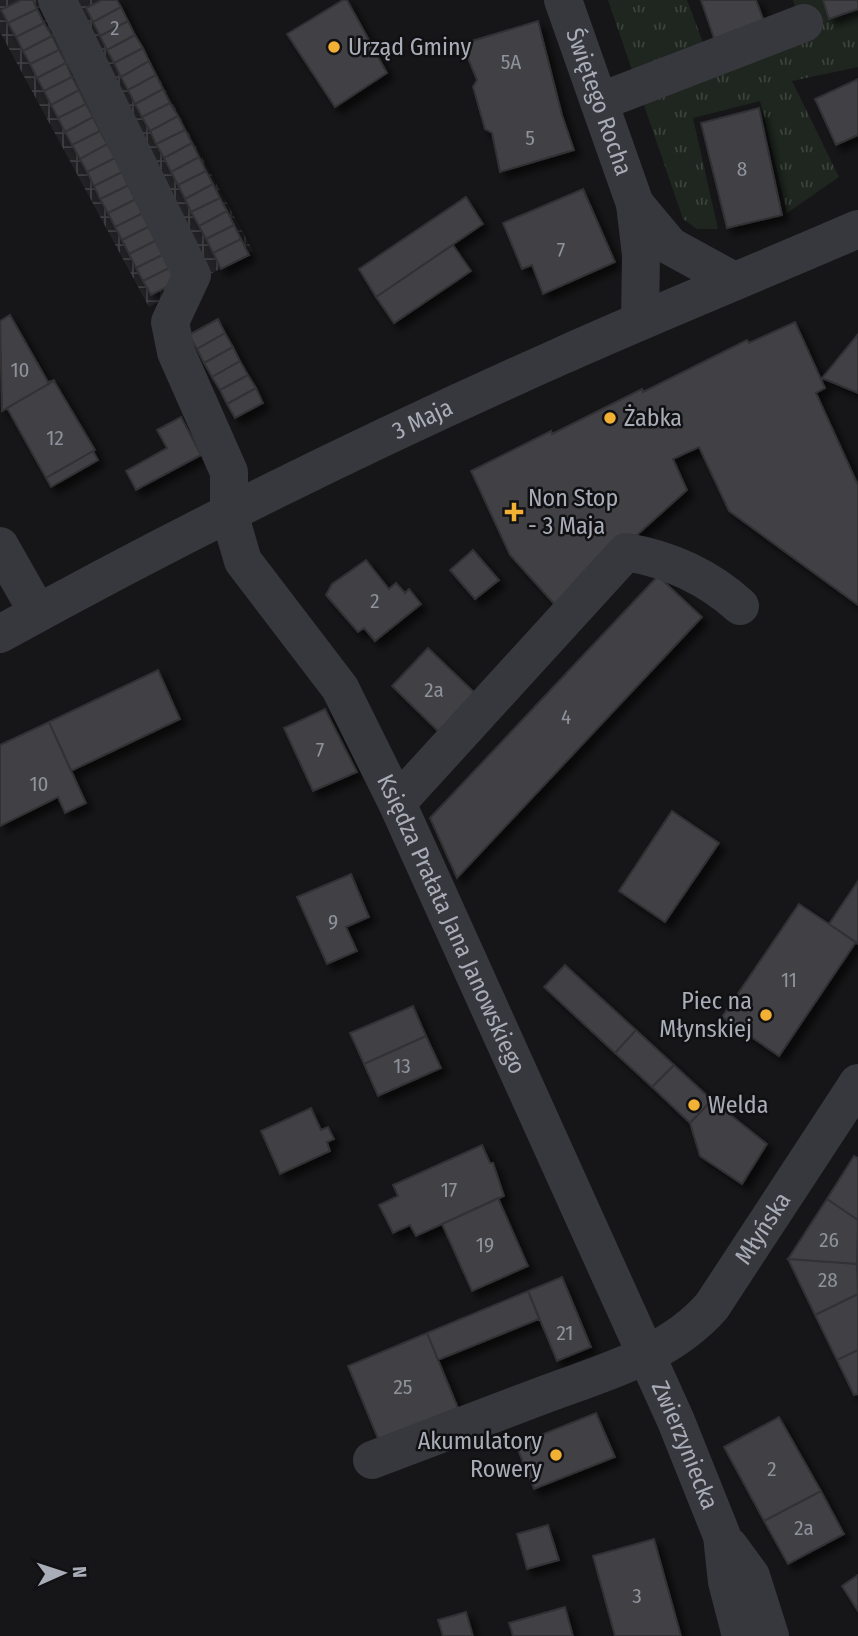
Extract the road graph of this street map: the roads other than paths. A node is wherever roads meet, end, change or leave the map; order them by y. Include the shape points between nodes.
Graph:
1 (57, 0) edge
2 (563, 0) edge
3 (804, 23) dead end
4 (599, 102) junction
5 (635, 204) junction
6 (858, 229) edge
7 (858, 260) edge
8 (749, 276) junction
9 (640, 321) junction
10 (229, 513) junction
11 (0, 546) edge
12 (740, 606) dead end
13 (37, 613) junction
14 (0, 634) edge
15 (397, 803) junction
16 (858, 1083) edge
17 (647, 1354) junction
18 (372, 1460) dead end
19 (722, 1536) junction
20 (741, 1636) edge
21 (770, 1636) edge

1 - 10 street, Księdza Prałata Jana Janowskiego via 192,275 170,322 176,352 229,472
2 - 4 street, Świętego Rocha
3 - 4 street
4 - 5 street, Świętego Rocha
5 - 8 street, Świętego Rocha via 670,246
5 - 9 street, Świętego Rocha via 641,255
6 - 8 street, 3 Maja
7 - 8 street
8 - 9 street, 3 Maja
9 - 10 street, 3 Maja
10 - 13 street, 3 Maja
10 - 15 street, Księdza Prałata Jana Janowskiego via 243,561 340,688
11 - 13 street
12 - 15 street via 724,591 661,558 626,552
13 - 14 street, 3 Maja
15 - 17 street, Księdza Prałata Jana Janowskiego
16 - 17 street, Młyńska via 712,1306 696,1324
17 - 18 street, Młyńska
17 - 19 street, Zwierzyniecka
19 - 20 street, Zwierzyniecka via 727,1582
19 - 21 street, Zwierzyniecka via 751,1576

